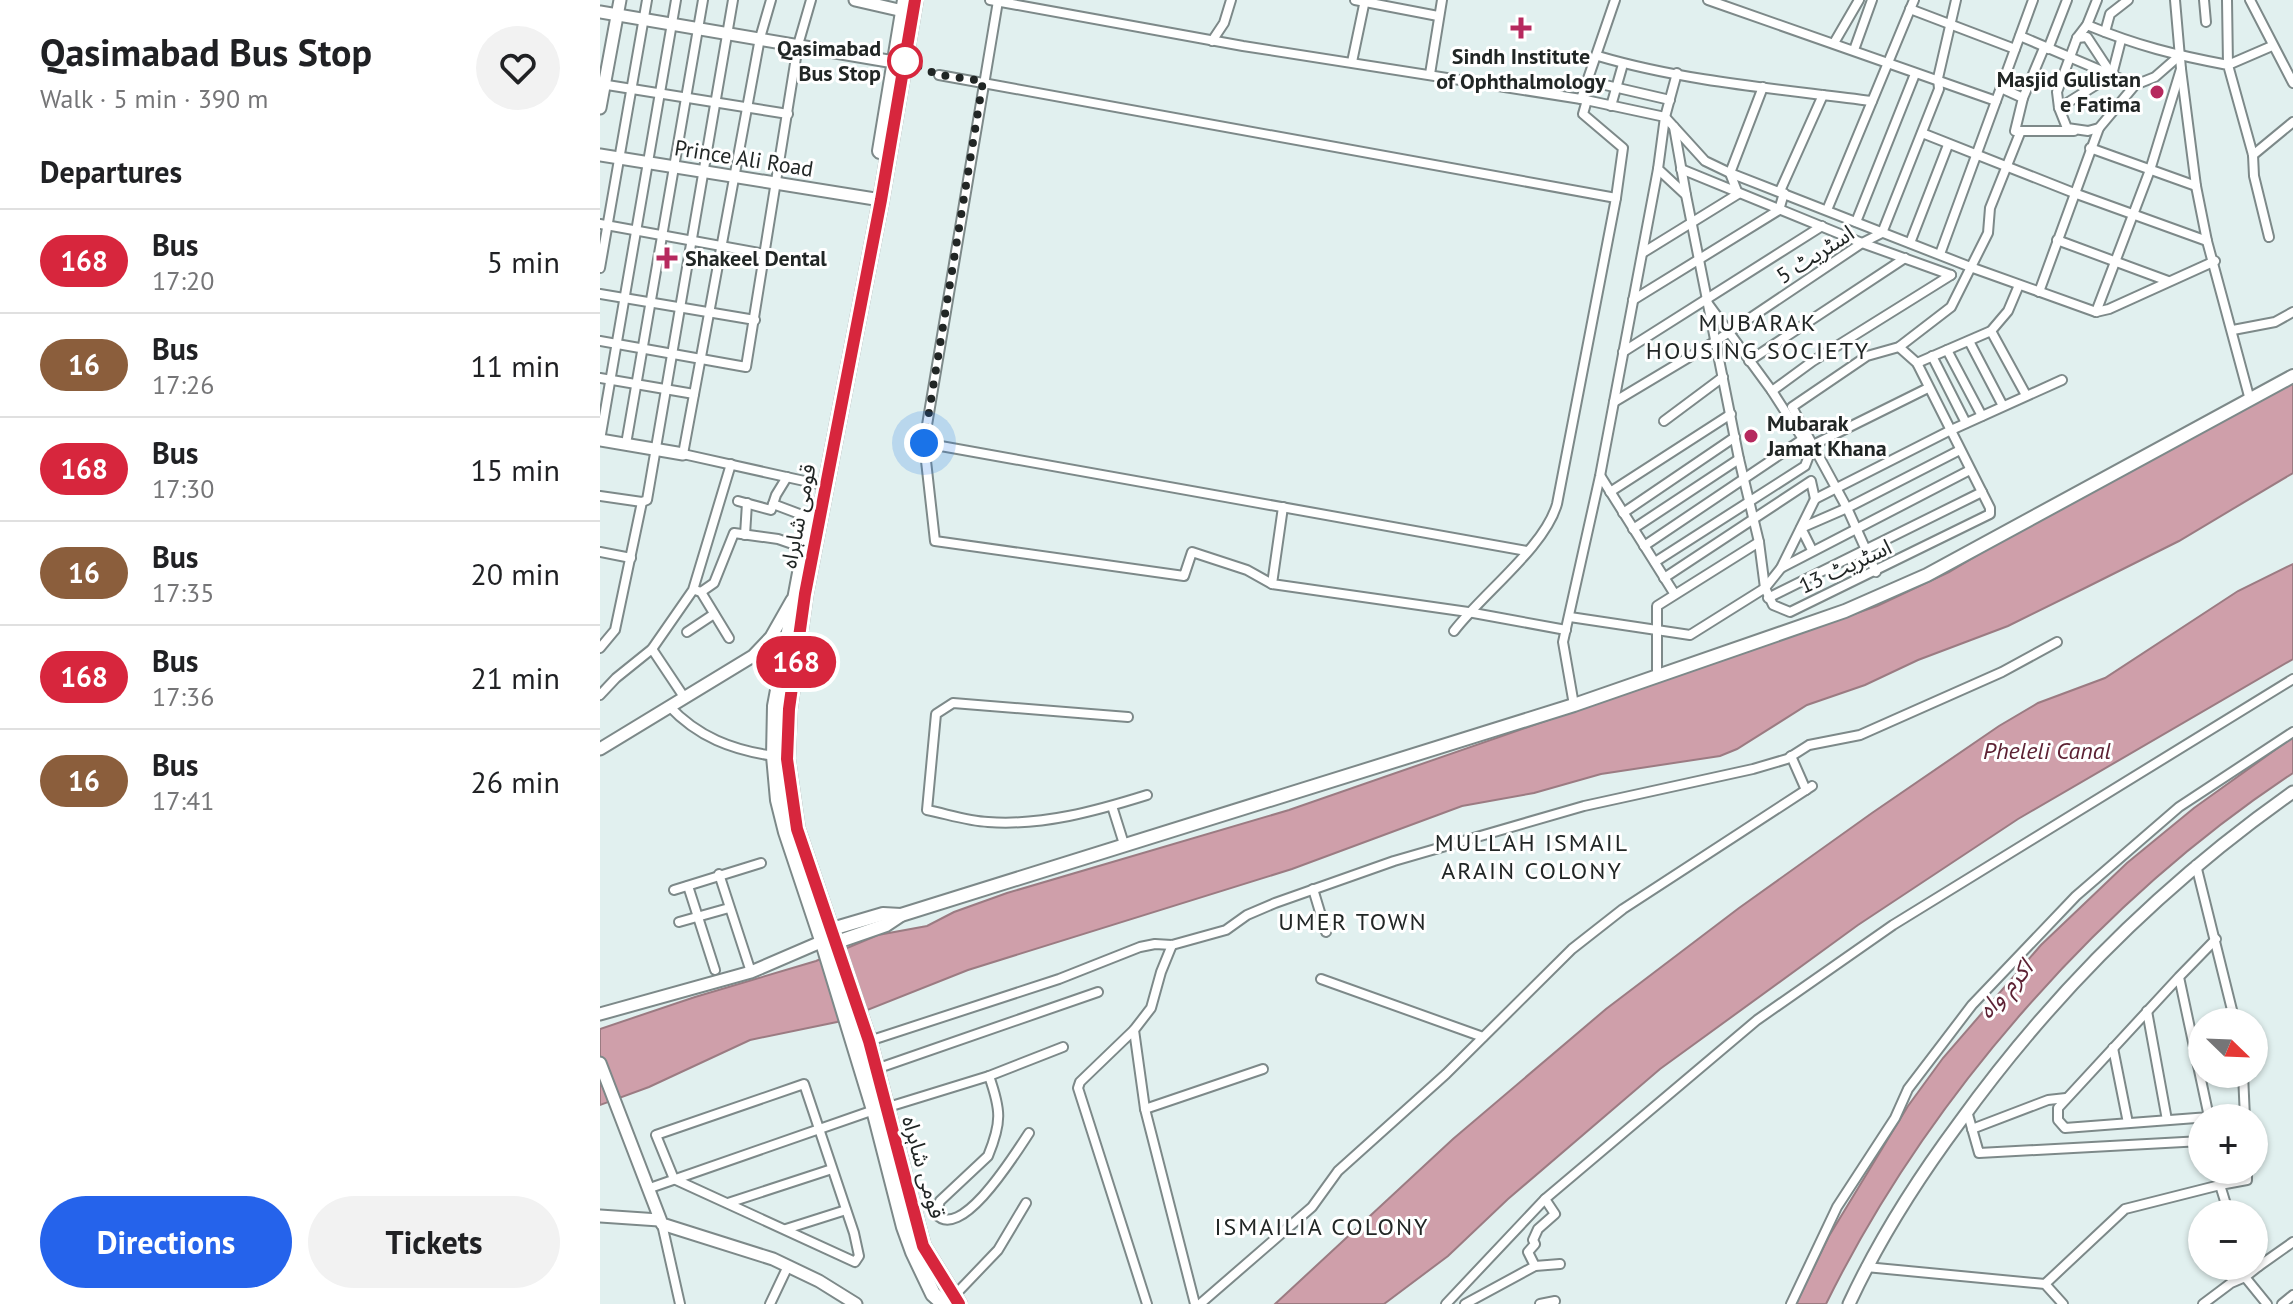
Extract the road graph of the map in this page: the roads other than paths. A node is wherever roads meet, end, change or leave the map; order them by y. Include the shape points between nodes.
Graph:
1 (620, 0) edge
2 (647, 0) edge
3 (676, 0) edge
4 (703, 0) edge
5 (733, 0) edge
6 (771, 0) edge
7 (811, 0) edge
8 (855, 0) edge
9 (915, 0) edge
10 (1231, 0) edge
11 (1442, 0) edge
12 (1615, 0) edge
13 (1708, 0) edge
14 (1746, 0) edge
15 (1859, 0) edge
16 (1872, 0) edge
17 (1956, 0) edge
18 (2067, 0) edge
19 (2097, 0) edge
20 (2128, 0) edge
21 (2175, 0) edge
22 (2204, 0) edge
23 (2227, 0) edge
24 (2250, 0) edge
25 (994, 1) edge
26 (1362, 1) edge
27 (2030, 1) edge
28 (904, 5) edge
29 (1912, 5) edge
30 (600, 12) edge
31 (1742, 12) junction
32 (618, 14) junction
33 (1438, 16) junction
34 (644, 19) junction
35 (2206, 22) dead end
36 (672, 23) junction
37 (1951, 24) junction
38 (2087, 25) junction
39 (698, 28) junction
40 (2105, 32) junction
41 (727, 33) junction
42 (2020, 36) junction
43 (760, 38) junction
44 (2077, 38) junction
45 (2121, 40) junction
46 (1212, 41) junction
47 (1834, 43) junction
48 (798, 45) junction
49 (2272, 46) junction
50 (2046, 48) junction
51 (2015, 49) junction
52 (1854, 50) junction
53 (1598, 56) junction
54 (2179, 56) junction
55 (2071, 57) junction
56 (894, 62) junction
57 (1352, 62) junction
58 (1888, 62) junction
59 (1623, 64) junction
60 (2228, 65) junction
61 (2181, 69) junction
62 (1677, 73) junction
63 (1430, 74) junction
64 (1915, 74) junction
65 (939, 75) dead end
66 (2112, 75) junction
67 (983, 81) junction
68 (1588, 81) junction
69 (1939, 83) junction
70 (2293, 83) edge
71 (602, 84) edge
72 (2135, 85) junction
73 (1763, 87) junction
74 (1617, 88) junction
75 (2001, 88) junction
76 (632, 89) junction
77 (660, 93) junction
78 (1823, 95) junction
79 (686, 98) junction
80 (2023, 98) junction
81 (1584, 99) junction
82 (1670, 100) junction
83 (1872, 101) junction
84 (1996, 101) junction
85 (715, 102) junction
86 (893, 103) junction
87 (1611, 106) junction
88 (748, 107) junction
89 (600, 108) edge
90 (2059, 108) junction
91 (788, 114) junction
92 (1665, 117) junction
93 (2293, 122) edge
94 (1673, 126) junction
95 (2099, 128) junction
96 (2088, 131) junction
97 (1922, 133) junction
98 (2020, 133) junction
99 (1948, 145) junction
100 (2090, 148) junction
101 (600, 155) edge
102 (1978, 155) junction
103 (2253, 155) junction
104 (619, 158) junction
105 (648, 163) junction
106 (2007, 166) junction
107 (674, 167) junction
108 (1658, 169) junction
109 (1681, 169) junction
110 (2150, 170) junction
111 (703, 172) junction
112 (1730, 173) junction
113 (735, 178) junction
114 (775, 185) junction
115 (2196, 186) junction
116 (1782, 192) junction
117 (2074, 193) junction
118 (1738, 194) junction
119 (1686, 195) junction
120 (1616, 198) junction
121 (877, 200) junction
122 (1779, 210) junction
123 (1827, 210) junction
124 (2133, 215) junction
125 (1856, 222) junction
126 (1691, 224) junction
127 (604, 225) edge
128 (1822, 226) junction
129 (636, 231) junction
130 (1882, 233) junction
131 (662, 235) junction
132 (2269, 237) dead end
133 (2057, 240) junction
134 (691, 241) junction
135 (2207, 241) junction
136 (1862, 243) junction
137 (1910, 243) junction
138 (722, 246) junction
139 (1644, 252) junction
140 (765, 254) junction
141 (1940, 254) junction
142 (1905, 258) junction
143 (2116, 261) junction
144 (2215, 261) junction
145 (1699, 262) junction
146 (600, 268) edge
147 (1973, 268) junction
148 (2168, 281) junction
149 (2019, 285) junction
150 (2039, 292) junction
151 (600, 294) edge
152 (625, 298) junction
153 (1633, 300) junction
154 (1707, 301) junction
155 (651, 302) junction
156 (680, 308) junction
157 (2096, 312) junction
158 (2293, 312) edge
159 (710, 313) junction
160 (755, 320) junction
161 (2233, 330) junction
162 (1991, 331) junction
163 (1728, 332) junction
164 (600, 341) edge
165 (1716, 341) junction
166 (1969, 341) junction
167 (617, 344) junction
168 (1899, 347) junction
169 (643, 349) junction
170 (1947, 350) junction
171 (1623, 352) junction
172 (672, 354) junction
173 (1932, 356) junction
174 (701, 359) junction
175 (1749, 361) junction
176 (1917, 363) junction
177 (2293, 376) edge
178 (1723, 377) junction
179 (600, 378) edge
180 (611, 379) junction
181 (2062, 380) dead end
182 (636, 384) junction
183 (1928, 388) junction
184 (666, 389) junction
185 (1772, 391) junction
186 (694, 394) junction
187 (2026, 395) junction
188 (2250, 400) junction
189 (1614, 402) junction
190 (2003, 406) junction
191 (1731, 414) junction
192 (1982, 416) junction
193 (1664, 421) dead end
194 (1966, 423) junction
195 (1949, 431) junction
196 (1735, 437) junction
197 (1803, 439) junction
198 (600, 440) edge
199 (924, 443) junction
200 (626, 444) junction
201 (1813, 445) junction
202 (656, 449) junction
203 (1960, 450) junction
204 (683, 454) junction
205 (1739, 459) junction
206 (731, 464) junction
207 (1805, 466) junction
208 (1970, 470) junction
209 (1600, 476) junction
210 (787, 477) junction
211 (1743, 479) junction
212 (1811, 481) junction
213 (818, 484) junction
214 (1837, 489) junction
215 (1610, 492) junction
216 (1982, 492) junction
217 (600, 496) edge
218 (1815, 499) junction
219 (1748, 500) junction
220 (642, 502) junction
221 (773, 504) junction
222 (1283, 507) junction
223 (1847, 508) junction
224 (1623, 513) junction
225 (810, 518) junction
226 (1754, 521) junction
227 (1801, 528) junction
228 (1857, 528) junction
229 (1633, 529) junction
230 (745, 535) junction
231 (1759, 542) junction
232 (1644, 546) junction
233 (804, 548) junction
234 (1867, 549) junction
235 (1812, 550) junction
236 (1527, 551) junction
237 (600, 552) edge
238 (631, 558) junction
239 (1655, 562) junction
240 (1781, 568) junction
241 (1876, 572) junction
242 (1664, 578) junction
243 (1272, 584) junction
244 (1765, 588) junction
245 (697, 591) junction
246 (1674, 593) junction
247 (794, 597) junction
248 (1768, 598) junction
249 (1468, 612) junction
250 (714, 614) junction
251 (1570, 617) junction
252 (1566, 630) junction
253 (1656, 630) junction
254 (1454, 631) dead end
255 (687, 632) dead end
256 (729, 638) dead end
257 (2057, 642) dead end
258 (600, 648) edge
259 (652, 649) junction
260 (1657, 675) junction
261 (2293, 679) edge
262 (600, 695) edge
263 (684, 697) junction
264 (1574, 705) junction
265 (669, 706) junction
266 (1128, 717) dead end
267 (2293, 732) edge
268 (600, 749) edge
269 (774, 756) junction
270 (1791, 756) junction
271 (2293, 792) edge
272 (1147, 795) dead end
273 (1112, 806) junction
274 (791, 831) junction
275 (1124, 844) junction
276 (761, 863) dead end
277 (2196, 865) junction
278 (719, 874) junction
279 (688, 886) junction
280 (1313, 889) junction
281 (674, 890) dead end
282 (729, 908) junction
283 (698, 917) junction
284 (679, 922) dead end
285 (1326, 932) dead end
286 (2216, 939) junction
287 (831, 941) junction
288 (1172, 945) junction
289 (715, 970) dead end
290 (751, 972) junction
291 (2179, 977) junction
292 (1321, 979) dead end
293 (1098, 992) dead end
294 (2232, 1008) edge
295 (2147, 1011) junction
296 (600, 1014) edge
297 (1134, 1030) junction
298 (1483, 1037) junction
299 (869, 1041) junction
300 (1063, 1047) dead end
301 (2113, 1048) junction
302 (600, 1063) edge
303 (875, 1069) junction
304 (1263, 1069) dead end
305 (989, 1076) junction
306 (2066, 1098) junction
307 (2206, 1104) edge
308 (879, 1109) junction
309 (1145, 1109) junction
310 (1967, 1111) junction
311 (2188, 1118) edge
312 (2167, 1120) junction
313 (2128, 1123) junction
314 (819, 1129) junction
315 (1972, 1129) junction
316 (1029, 1133) dead end
317 (2188, 1142) edge
318 (832, 1169) junction
319 (674, 1179) junction
320 (2225, 1184) edge
321 (2220, 1185) junction
322 (650, 1188) junction
323 (1545, 1199) junction
324 (2225, 1200) edge
325 (728, 1203) junction
326 (1026, 1203) dead end
327 (846, 1210) junction
328 (600, 1216) edge
329 (660, 1222) junction
330 (785, 1230) junction
331 (2293, 1242) edge
332 (2268, 1256) edge
333 (1560, 1264) dead end
334 (788, 1266) junction
335 (1535, 1266) junction
336 (1866, 1267) junction
337 (2238, 1280) edge
338 (2247, 1280) edge
339 (2045, 1284) junction
340 (2293, 1295) edge
341 (1555, 1301) dead end
342 (952, 1302) edge
343 (680, 1304) edge
344 (770, 1304) edge
345 (856, 1304) edge
346 (1147, 1304) edge
347 (1198, 1304) edge
348 (1446, 1304) edge
349 (1465, 1304) edge
350 (1540, 1304) edge
351 (1791, 1304) edge
352 (1849, 1304) edge
353 (2063, 1304) edge
354 (2203, 1304) edge
355 (2267, 1304) edge
356 (2282, 1304) edge

1 - 32 street
2 - 34 street
3 - 36 street
4 - 39 street
5 - 41 street
6 - 43 street
7 - 48 street
8 - 28 street
9 - 86 highway, قومی شاہراہ
10 - 46 street
11 - 33 street
12 - 53 street
13 - 31 street
14 - 31 street
15 - 47 street
16 - 52 street
17 - 37 street
18 - 50 street
19 - 38 street
20 - 40 street via 2110,14
21 - 54 street
22 - 35 street
23 - 60 street
24 - 49 street
25 - 46 street
25 - 67 street
26 - 33 street
26 - 57 street
27 - 42 street
28 - 56 highway, قومی شاہراہ
29 - 37 street
29 - 58 street
30 - 32 street
31 - 47 street
32 - 34 street
32 - 71 street
33 - 63 street
34 - 36 street
34 - 76 street
36 - 39 street
36 - 77 street
37 - 51 street
37 - 69 street
38 - 40 street
38 - 44 street
39 - 41 street
39 - 79 street
40 - 45 street
41 - 43 street
41 - 85 street
42 - 50 street
42 - 51 street
43 - 48 street
43 - 88 street
44 - 55 street
44 - 66 street via 2087,37
45 - 54 street
45 - 66 street
46 - 57 street
47 - 52 street
48 - 56 street
48 - 91 street
49 - 60 street
49 - 70 street
50 - 55 street
50 - 80 street
51 - 75 street
52 - 58 street
53 - 59 street
53 - 68 street
54 - 60 street
54 - 61 street
54 - 72 street via 2155,77
55 - 66 street
55 - 90 street via 2057,92
56 - 86 highway, قومی شاہراہ
57 - 63 street
58 - 64 street
58 - 83 street
59 - 62 street
59 - 74 street
60 - 103 street
61 - 110 street
61 - 115 street
62 - 73 street
62 - 82 street
63 - 81 street
64 - 69 street
64 - 125 street
65 - 67 street
66 - 72 street
66 - 90 street
67 - 120 street
67 - 199 street
68 - 74 street
68 - 81 street
69 - 84 street
69 - 97 street
71 - 76 street
71 - 89 street
72 - 95 street
73 - 78 street
73 - 112 street
74 - 82 street
74 - 87 street
75 - 80 street
75 - 84 street
76 - 77 street
76 - 104 street
77 - 79 street
77 - 105 street
78 - 83 street
78 - 116 street
79 - 85 street
79 - 107 street
80 - 98 street via 2015,131
81 - 87 street
81 - 120 street via 1583,114 1623,148
82 - 92 street
83 - 123 street
84 - 102 street
85 - 88 street
85 - 111 street
86 - 121 highway, قومی شاہراہ
87 - 92 street
88 - 91 street
88 - 113 street
90 - 96 street via 2067,128
91 - 114 street
92 - 94 street
92 - 108 street
93 - 103 street
94 - 109 street, اسٹریٹ 13
94 - 112 street via 1705,161
95 - 96 street
95 - 100 street
96 - 98 street
97 - 99 street
97 - 130 street
98 - 106 street
99 - 102 street
99 - 137 street
100 - 110 street
100 - 117 street
101 - 104 street, Prince Ali Road
102 - 106 street
102 - 141 street
103 - 132 street
104 - 105 street, Prince Ali Road
104 - 127 street
105 - 107 street, Prince Ali Road
105 - 129 street
106 - 117 street
106 - 147 street
107 - 111 street, Prince Ali Road
107 - 131 street
108 - 119 street
108 - 139 street
109 - 118 street
109 - 119 street, اسٹریٹ 13
110 - 115 street
110 - 124 street
111 - 113 street, Prince Ali Road
111 - 134 street
112 - 116 street
112 - 118 street
113 - 114 street, Prince Ali Road
113 - 138 street
114 - 121 street, Prince Ali Road
114 - 140 street
115 - 135 street
116 - 122 street
116 - 123 street
117 - 124 street
117 - 133 street
118 - 122 street
118 - 126 street
119 - 126 street, اسٹریٹ 13
120 - 236 street via 1557,504 1552,520
121 - 213 highway, قومی شاہراہ
121 - 274 highway, قومی شاہراہ via 791,694
122 - 128 street
122 - 145 street
123 - 125 street
124 - 135 street
124 - 143 street
125 - 130 street
126 - 139 street
126 - 145 street, اسٹریٹ 13
127 - 129 street
127 - 146 street
128 - 136 street
128 - 154 street
129 - 131 street
129 - 152 street
130 - 136 street, اسٹریٹ 5
130 - 137 street
131 - 134 street
131 - 155 street
133 - 143 street
133 - 150 street
134 - 138 street
134 - 156 street
135 - 144 street
136 - 142 street
136 - 163 street, اسٹریٹ 5
137 - 141 street
138 - 140 street
138 - 159 street
139 - 153 street
140 - 160 street
141 - 147 street
142 - 175 street
142 - 185 street via 1951,275
143 - 148 street
143 - 157 street
144 - 148 street
144 - 161 street
145 - 153 street
145 - 154 street, اسٹریٹ 13
147 - 149 street
147 - 168 street via 1951,307
148 - 157 street
149 - 150 street
149 - 162 street via 2008,311
150 - 157 street
151 - 152 street
152 - 155 street
152 - 167 street
153 - 171 street
154 - 163 street
154 - 165 street, اسٹریٹ 13
154 - 171 street
155 - 156 street
155 - 169 street
156 - 159 street
156 - 172 street
158 - 161 street via 2275,322
159 - 160 street
159 - 174 street
160 - 174 street via 746,367
161 - 188 street
162 - 166 street
162 - 187 street
163 - 165 street, اسٹریٹ 5
163 - 175 street
164 - 167 street
165 - 178 street, اسٹریٹ 13
165 - 189 street, اسٹریٹ 5
166 - 170 street
166 - 190 street
167 - 169 street
167 - 180 street
168 - 176 street
168 - 201 street via 1867,356 1792,407
169 - 172 street
169 - 182 street
170 - 173 street
170 - 192 street
171 - 189 street
172 - 174 street
172 - 184 street
173 - 176 street
173 - 194 street
174 - 186 street
175 - 185 street
176 - 183 street
177 - 188 main road
178 - 191 street, اسٹریٹ 13
178 - 193 street
179 - 180 street
180 - 182 street
180 - 198 street
181 - 187 street
182 - 184 street
182 - 200 street
183 - 195 street
183 - 201 street
184 - 186 street
184 - 202 street
185 - 197 street
186 - 204 street
187 - 190 street
188 - 260 main road via 1927,575 1845,611
189 - 209 street
190 - 192 street
191 - 196 street, اسٹریٹ 13
191 - 215 street
192 - 194 street
194 - 195 street
195 - 203 street
195 - 214 street
196 - 205 street, اسٹریٹ 13
196 - 224 street
197 - 201 street
197 - 211 street
198 - 200 street
199 - 222 street
199 - 243 street via 935,541 1184,576 1192,552
200 - 202 street
201 - 207 street
201 - 214 street
202 - 204 street
202 - 220 street via 647,500
203 - 208 street
203 - 223 street
204 - 206 street
205 - 211 street, اسٹریٹ 13
205 - 229 street
206 - 210 street
206 - 245 street
207 - 212 street
207 - 219 street
208 - 216 street
208 - 228 street
209 - 215 street
209 - 251 street
210 - 213 street
210 - 221 street
211 - 219 street, اسٹریٹ 13
211 - 232 street
212 - 218 street
212 - 226 street
213 - 225 highway, قومی شاہراہ
214 - 218 street
214 - 223 street
215 - 224 street
216 - 234 street
216 - 241 street, اسٹریٹ 13 via 1990,508 1986,518
217 - 220 street
218 - 227 street
219 - 226 street, اسٹریٹ 13
219 - 239 street
220 - 238 street
221 - 225 street
221 - 230 street via 771,510 743,502
222 - 236 street
222 - 243 street
223 - 227 street
223 - 228 street
224 - 229 street
225 - 233 highway, قومی شاہراہ
226 - 231 street, اسٹریٹ 13
226 - 242 street
227 - 235 street
227 - 240 street
228 - 234 street
228 - 235 street
229 - 232 street
230 - 233 street
230 - 245 street via 734,533 714,583
231 - 244 street, اسٹریٹ 13
231 - 246 street
232 - 239 street
233 - 247 highway, قومی شاہراہ
234 - 241 street
234 - 248 street
235 - 240 street
236 - 249 street
237 - 238 street
238 - 258 street via 615,630
239 - 242 street
240 - 244 street
241 - 248 street, اسٹریٹ 13 via 1790,612
242 - 246 street
243 - 249 street
244 - 248 street, اسٹریٹ 13
244 - 253 street via 1690,635
245 - 250 street
245 - 259 street
246 - 253 street via 1657,606
247 - 263 street via 753,656
247 - 269 highway, قومی شاہراہ via 775,706
249 - 252 street
249 - 254 street
250 - 255 street
250 - 256 street
251 - 252 street
251 - 253 street
252 - 264 street via 1563,642
253 - 260 street
257 - 270 street via 1860,735 1809,745
259 - 262 street
259 - 263 street
260 - 264 main road
261 - 323 street via 1893,925 1757,1020
263 - 265 street
264 - 275 main road
265 - 268 street
265 - 269 street via 714,741
266 - 273 street via 953,703 936,714 927,810 1018,823
267 - 351 street via 2179,807 2076,896 1972,1005 1908,1089 1837,1207
269 - 274 highway, قومی شاہراہ via 778,800
270 - 280 street via 1584,806
270 - 298 street via 1809,788 1623,909 1572,949
271 - 277 street
272 - 273 street
273 - 275 street
274 - 287 highway, قومی شاہراہ
275 - 287 main road via 901,915 883,914
276 - 278 street
277 - 286 street
277 - 310 street via 2031,1028
278 - 279 street
278 - 282 street
279 - 281 street
279 - 283 street
280 - 285 street
280 - 288 street via 1247,915 1226,930
282 - 283 street
282 - 290 street
283 - 284 street
283 - 289 street
286 - 291 street
286 - 294 street
287 - 290 street
287 - 299 highway, قومی شاہراہ
287 - 308 highway, قومی شاہراہ via 854,1045
288 - 297 street via 1151,1008
288 - 299 street via 1140,947
290 - 296 street
291 - 295 street
291 - 307 street
292 - 298 street
293 - 303 street
295 - 301 street
295 - 312 street
297 - 309 street
297 - 346 street via 1078,1088
298 - 347 street via 1338,1171 1312,1207
299 - 303 highway, قومی شاہراہ
300 - 305 street
301 - 306 street
301 - 313 street
302 - 322 street
303 - 308 highway, قومی شاہراہ
304 - 309 street
305 - 308 street
305 - 316 street via 999,1106 992,1146 940,1201 939,1218 955,1219 978,1201
306 - 313 street via 2058,1108 2065,1128
306 - 315 street
308 - 314 street
308 - 342 highway, قومی شاہراہ via 911,1225
309 - 347 street
310 - 315 street
310 - 336 street via 1916,1181
311 - 312 street
312 - 313 street
314 - 318 street
314 - 319 street
314 - 319 street via 804,1084 774,1094 656,1135
315 - 317 street via 1979,1153
318 - 325 street
318 - 327 street
319 - 322 street
319 - 325 street
320 - 321 street
321 - 324 street
321 - 339 street via 2125,1209
322 - 329 street
323 - 335 street via 1555,1214 1535,1232 1528,1252
323 - 348 street
325 - 330 street
326 - 342 street via 998,1250
327 - 330 street
327 - 330 street via 859,1256 855,1262
328 - 329 street
329 - 334 street
329 - 343 street
331 - 332 street
333 - 335 street
334 - 344 street
334 - 345 street
335 - 349 street
336 - 339 street
336 - 352 street
337 - 354 street
338 - 355 street
339 - 353 street
340 - 356 street
341 - 350 street

